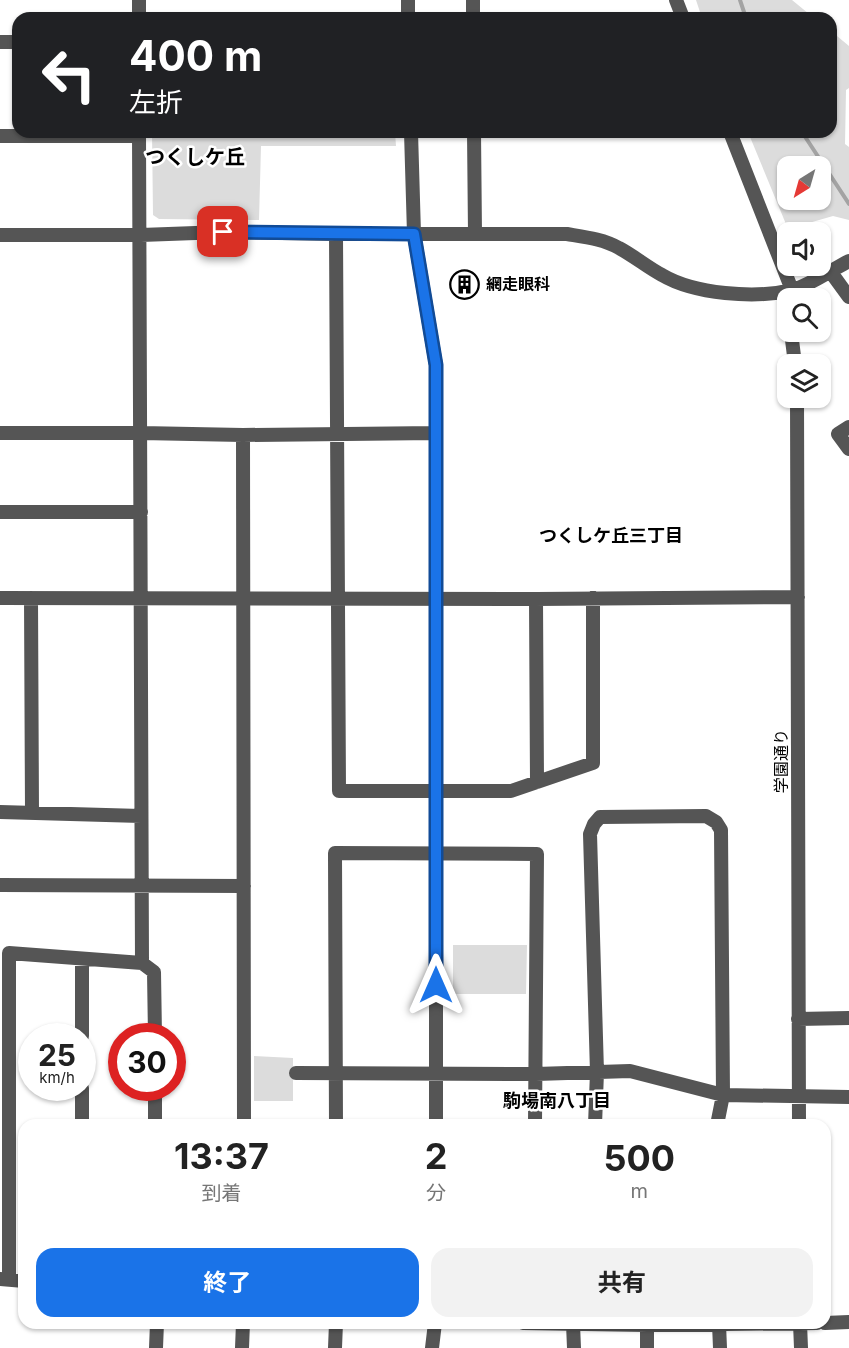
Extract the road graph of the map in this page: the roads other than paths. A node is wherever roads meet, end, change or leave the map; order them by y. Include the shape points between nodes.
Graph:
1 (139, 138) edge
2 (411, 138) edge
3 (474, 138) edge
4 (732, 138) edge
5 (336, 234) junction
6 (414, 234) junction
7 (475, 234) junction
8 (0, 235) edge
9 (141, 235) junction
10 (849, 261) edge
11 (831, 270) edge
12 (831, 272) edge
13 (822, 276) edge
14 (790, 288) edge
15 (802, 288) edge
16 (777, 294) edge
17 (849, 297) edge
18 (797, 408) edge
19 (849, 427) edge
20 (0, 433) edge
21 (141, 433) junction
22 (436, 433) junction
23 (243, 435) junction
24 (338, 435) junction
25 (849, 448) edge
26 (0, 512) edge
27 (141, 512) junction
28 (798, 597) junction
29 (0, 598) edge
30 (31, 598) junction
31 (142, 598) junction
32 (244, 598) junction
33 (593, 598) junction
34 (339, 599) junction
35 (436, 599) junction
36 (536, 599) junction
37 (537, 782) junction
38 (436, 790) junction
39 (0, 812) edge
40 (32, 812) junction
41 (141, 816) junction
42 (436, 853) junction
43 (0, 885) edge
44 (142, 885) junction
45 (244, 886) junction
46 (82, 960) junction
47 (142, 963) junction
48 (849, 1018) edge
49 (798, 1019) junction
50 (82, 1023) edge
51 (155, 1023) edge
52 (336, 1072) junction
53 (597, 1072) junction
54 (296, 1073) dead end
55 (436, 1073) junction
56 (536, 1074) junction
57 (723, 1095) junction
58 (849, 1096) edge
59 (799, 1097) junction
60 (82, 1101) edge
61 (155, 1101) edge
62 (82, 1119) edge
63 (155, 1119) edge
64 (244, 1119) edge
65 (336, 1119) edge
66 (436, 1119) edge
67 (535, 1119) edge
68 (595, 1119) edge
69 (718, 1119) edge
70 (799, 1119) edge
71 (10, 1219) junction
72 (18, 1220) edge
73 (5, 1279) edge
74 (849, 1322) edge
75 (831, 1323) edge
76 (157, 1329) edge
77 (243, 1329) edge
78 (336, 1329) edge
79 (434, 1329) edge
80 (573, 1329) edge
81 (647, 1329) edge
82 (719, 1329) edge
83 (800, 1329) edge
84 (156, 1348) edge
85 (242, 1348) edge
86 (335, 1348) edge
87 (432, 1348) edge
88 (574, 1348) edge
89 (648, 1348) edge
90 (720, 1348) edge
91 (801, 1348) edge

1 - 9 street
2 - 6 street
3 - 7 street
4 - 14 street
5 - 6 street
5 - 9 street
5 - 24 street
6 - 7 street
6 - 22 street via 436,365
7 - 16 street via 567,234 598,239 682,286 706,292
8 - 9 street
9 - 21 street
10 - 11 street
12 - 17 street
13 - 15 street
18 - 28 street, 学園通り
19 - 25 street via 838,434
20 - 21 street
21 - 23 street
21 - 27 street
22 - 24 street
22 - 35 street
23 - 24 street
23 - 32 street
24 - 34 street
26 - 27 street
27 - 31 street
28 - 33 street
28 - 49 street, 学園通り
29 - 30 street
30 - 31 street
30 - 40 street
31 - 32 street
31 - 41 street
32 - 34 street
32 - 45 street
33 - 36 street
33 - 37 street via 593,763
34 - 35 street
34 - 38 street via 339,791
35 - 36 street
35 - 38 street
36 - 37 street
37 - 38 street via 511,791
38 - 42 street
39 - 40 street
40 - 41 street
41 - 44 street
42 - 52 street via 335,853
42 - 55 street
42 - 56 street via 537,854
43 - 44 street
44 - 45 street
44 - 47 street
45 - 64 street
46 - 47 street
46 - 50 street
46 - 71 street via 9,952
47 - 51 street via 154,972
48 - 49 street
49 - 59 street, 学園通り
52 - 54 street
52 - 55 street
52 - 65 street
53 - 56 street
53 - 57 street via 630,1071
53 - 57 street via 590,834 594,824 600,817 706,816 721,830
53 - 68 street
55 - 56 street
55 - 66 street
56 - 67 street
57 - 59 street
57 - 69 street
58 - 59 street
59 - 70 street, 学園通り
60 - 62 street
61 - 63 street
71 - 72 street
71 - 73 street
74 - 75 street
76 - 84 street
77 - 85 street
78 - 86 street
79 - 87 street
80 - 88 street
81 - 89 street
82 - 90 street
83 - 91 street

